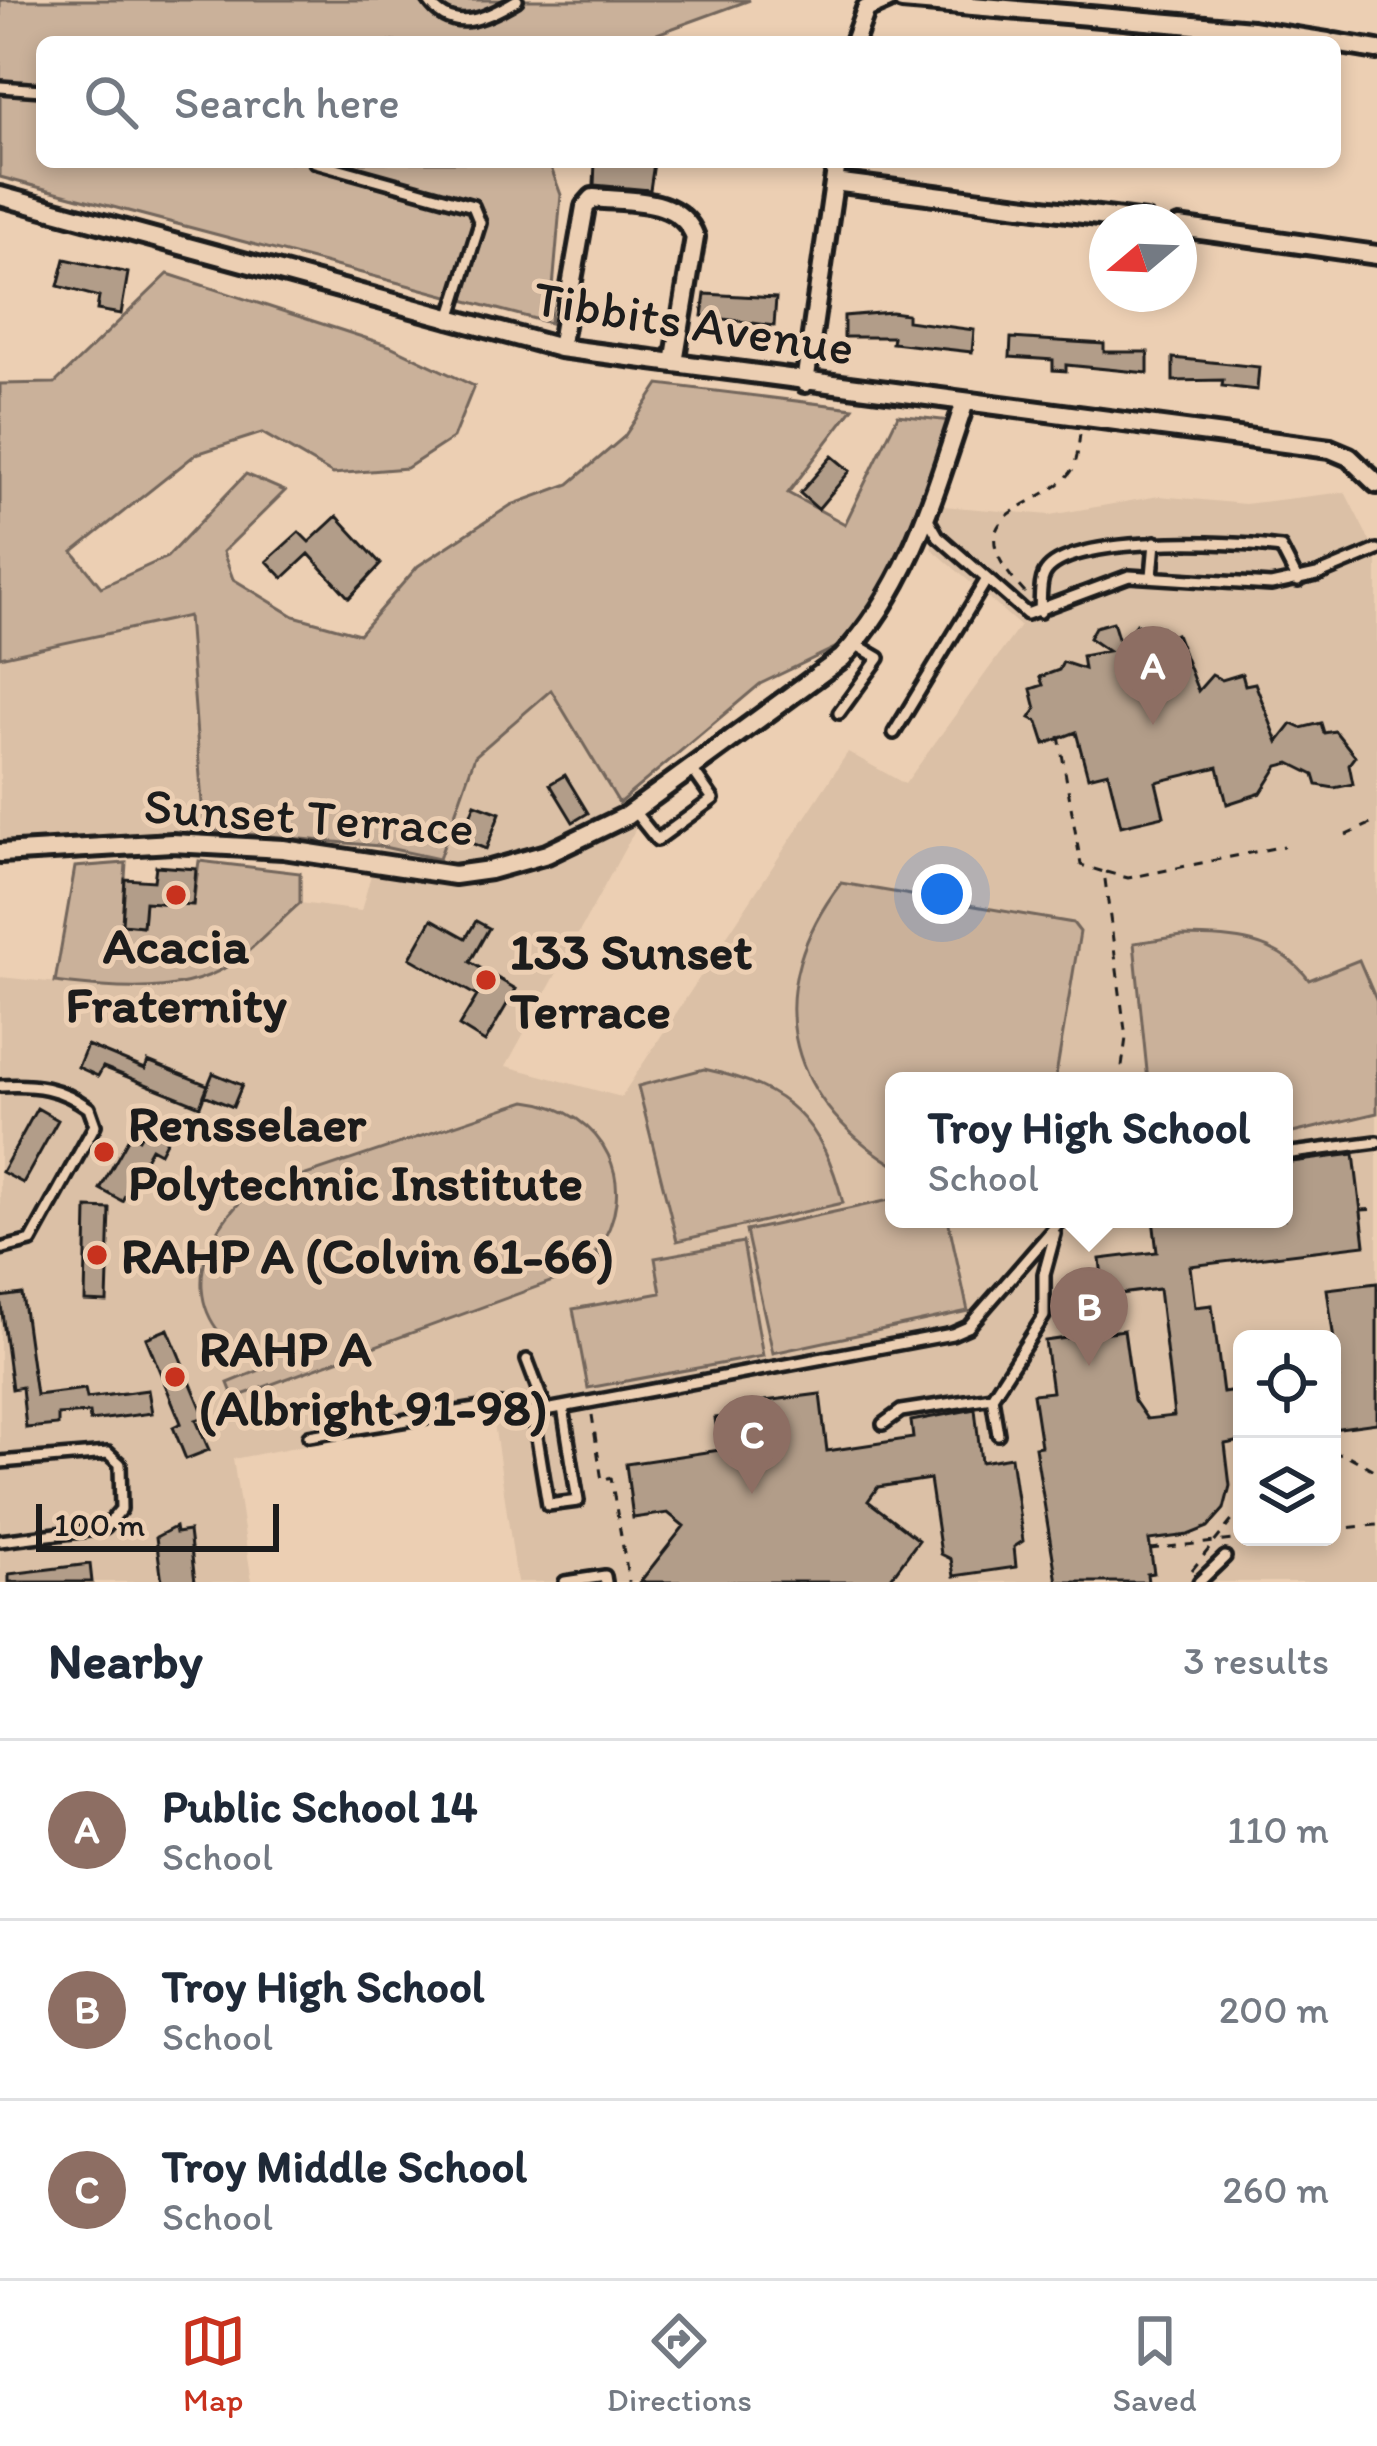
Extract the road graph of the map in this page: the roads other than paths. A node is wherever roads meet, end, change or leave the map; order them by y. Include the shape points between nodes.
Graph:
1 (428, 0) edge
2 (517, 0) edge
3 (886, 0) edge
4 (902, 0) edge
5 (856, 36) edge
6 (1288, 36) edge
7 (1341, 45) edge
8 (1377, 50) edge
9 (0, 87) edge
10 (36, 90) edge
11 (337, 168) edge
12 (836, 168) edge
13 (834, 182) junction
14 (0, 196) edge
15 (1089, 215) edge
16 (1197, 230) edge
17 (1377, 255) edge
18 (449, 322) junction
19 (560, 348) junction
20 (674, 363) junction
21 (806, 383) junction
22 (964, 405) junction
23 (1377, 484) edge
24 (927, 517) junction
25 (1155, 542) junction
26 (1377, 550) edge
27 (1152, 576) junction
28 (987, 579) junction
29 (1298, 581) junction
30 (1040, 612) junction
31 (855, 644) junction
32 (839, 713) dead end
33 (894, 733) dead end
34 (690, 766) junction
35 (633, 810) junction
36 (0, 853) edge
37 (0, 1086) edge
38 (1377, 1142) edge
39 (1293, 1153) edge
40 (1054, 1228) edge
41 (1058, 1228) edge
42 (0, 1249) edge
43 (527, 1360) dead end
44 (992, 1397) junction
45 (563, 1407) junction
46 (546, 1410) junction
47 (533, 1413) junction
48 (883, 1424) dead end
49 (998, 1433) dead end
50 (309, 1436) dead end
51 (0, 1462) edge
52 (0, 1541) edge
53 (1225, 1557) dead end
54 (565, 1582) edge
55 (606, 1582) edge
56 (1199, 1582) edge

1 - 2 lane via 451,20 474,22
3 - 5 street via 866,9
4 - 6 street
7 - 8 street
9 - 10 lane
11 - 18 lane via 473,206 480,223
12 - 13 street
13 - 15 street
13 - 21 street
14 - 18 street, Tibbits Avenue
16 - 17 street
18 - 19 street, Tibbits Avenue
19 - 20 street, Tibbits Avenue
19 - 20 street via 585,207 592,198 665,206 695,237
20 - 21 street, Tibbits Avenue
21 - 22 street, Tibbits Avenue
22 - 23 street, Tibbits Avenue via 1330,449
22 - 24 street, Sunset Terrace
24 - 28 lane
24 - 31 street, Sunset Terrace via 896,589
25 - 27 lane
25 - 29 lane via 1280,548
25 - 30 lane via 1053,565 1043,575
26 - 29 lane
27 - 29 lane via 1246,587
27 - 30 lane via 1100,583
28 - 30 lane via 1027,614
28 - 33 lane
31 - 32 lane via 879,658
31 - 34 street, Sunset Terrace
34 - 35 street, Sunset Terrace
34 - 35 lane via 713,799 657,840
35 - 36 street, Sunset Terrace via 547,854 454,875 283,849 172,844
37 - 42 lane via 59,1090 89,1108 95,1125 35,1235
38 - 39 lane
40 - 45 lane via 968,1327 952,1334
41 - 44 lane via 1044,1274 1044,1316
43 - 46 lane
44 - 48 lane via 901,1411
44 - 49 lane
45 - 46 lane
45 - 47 lane via 578,1501 548,1505
46 - 47 lane
47 - 50 lane via 500,1405
51 - 52 lane via 108,1453 120,1464 122,1501 105,1528
53 - 56 lane
54 - 55 lane

